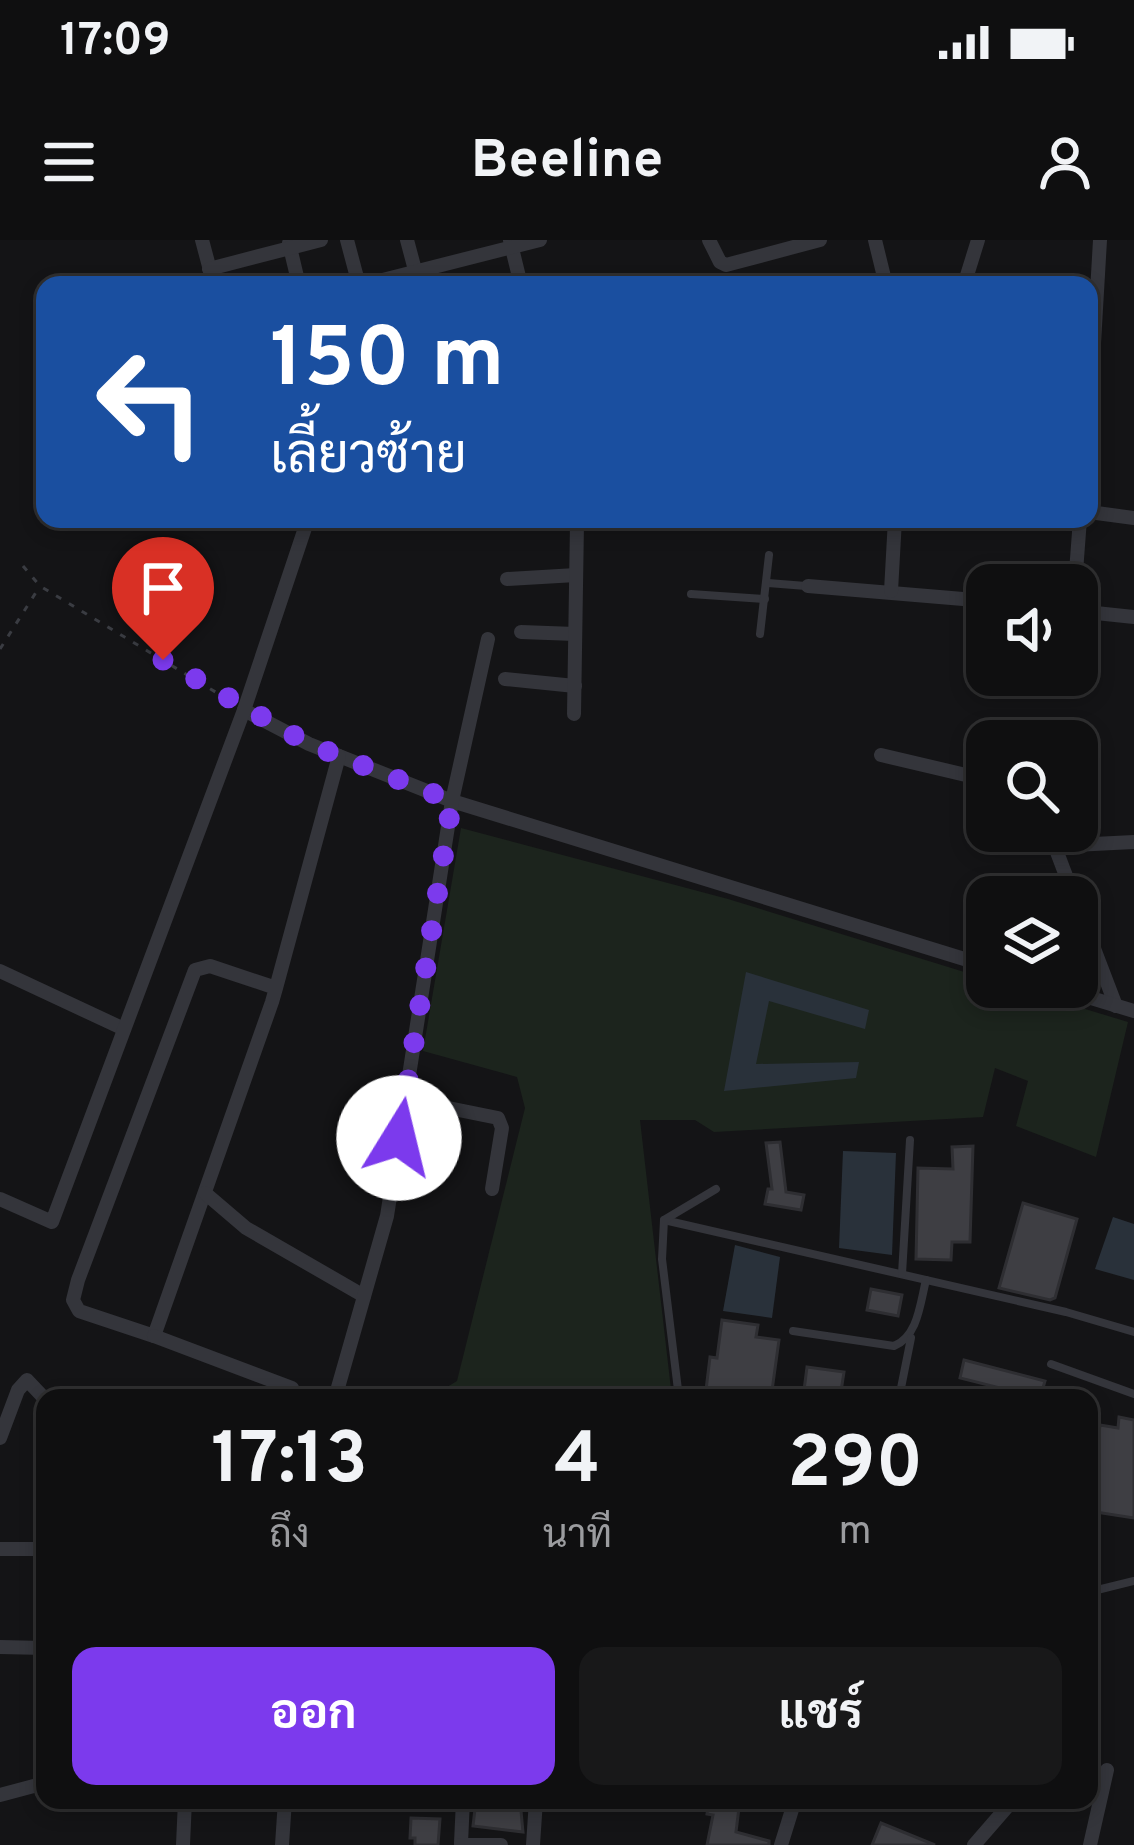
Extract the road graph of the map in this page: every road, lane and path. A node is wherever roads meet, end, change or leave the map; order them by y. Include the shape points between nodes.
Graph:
1 (202, 240) edge
2 (320, 240) edge
3 (347, 240) edge
4 (407, 240) edge
5 (540, 240) edge
6 (710, 240) edge
7 (820, 240) edge
8 (875, 240) edge
9 (1100, 240) edge
10 (289, 244) edge
11 (511, 244) edge
12 (975, 244) edge
13 (212, 276) edge
14 (214, 276) edge
15 (297, 276) edge
16 (358, 276) edge
17 (416, 276) edge
18 (423, 276) edge
19 (519, 276) edge
20 (884, 276) edge
21 (966, 276) edge
22 (1098, 276) edge
23 (1098, 513) edge
24 (1134, 518) edge
25 (305, 528) edge
26 (577, 528) edge
27 (894, 528) edge
28 (1079, 528) edge
29 (769, 555) dead end
30 (1077, 564) edge
31 (23, 566) dead end
32 (576, 575) junction
33 (507, 579) dead end
34 (768, 584) junction
35 (40, 586) junction
36 (808, 586) joint
37 (891, 591) junction
38 (691, 594) dead end
39 (765, 599) junction
40 (966, 599) edge
41 (1098, 613) edge
42 (1134, 617) edge
43 (521, 632) dead end
44 (575, 634) junction
45 (760, 634) dead end
46 (488, 638) dead end
47 (0, 649) edge
48 (505, 679) dead end
49 (574, 686) junction
50 (244, 710) junction
51 (574, 714) dead end
52 (881, 755) dead end
53 (339, 756) junction
54 (966, 775) edge
55 (452, 801) junction
56 (1098, 840) edge
57 (1134, 842) edge
58 (1098, 959) edge
59 (966, 960) edge
60 (0, 971) edge
61 (276, 988) junction
62 (1098, 1001) edge
63 (1116, 1006) junction
64 (1134, 1011) edge
65 (124, 1029) junction
66 (404, 1099) junction
67 (910, 1140) dead end
68 (716, 1189) dead end
69 (492, 1190) dead end
70 (205, 1193) junction
71 (0, 1199) edge
72 (664, 1220) junction
73 (902, 1274) junction
74 (926, 1280) junction
75 (364, 1296) junction
76 (793, 1331) dead end
77 (912, 1331) junction
78 (1134, 1332) edge
79 (154, 1336) junction
80 (1051, 1364) dead end
81 (292, 1388) dead end
82 (337, 1389) edge
83 (678, 1389) edge
84 (901, 1389) edge
85 (36, 1390) edge
86 (1134, 1394) edge
87 (0, 1438) edge
88 (0, 1549) edge
89 (36, 1549) edge
90 (1134, 1581) edge
91 (1098, 1590) edge
92 (0, 1647) edge
93 (36, 1648) edge
94 (1107, 1771) dead end
95 (36, 1786) edge
96 (0, 1795) edge
97 (185, 1809) edge
98 (284, 1809) edge
99 (463, 1809) edge
100 (535, 1809) edge
101 (792, 1809) edge
102 (1005, 1809) edge
103 (461, 1844) edge
104 (183, 1845) edge
105 (282, 1845) edge
106 (501, 1845) edge
107 (533, 1845) edge
108 (781, 1845) edge
109 (974, 1845) edge
110 (1090, 1845) edge

1 - 13 street
2 - 10 street
3 - 16 street
4 - 17 street
5 - 11 street
6 - 7 street via 726,265
8 - 20 street
9 - 22 street
10 - 14 street
10 - 15 street
11 - 18 street
11 - 19 street
12 - 21 street
23 - 24 street
25 - 50 street
26 - 32 street
27 - 37 street
28 - 30 street
29 - 34 lane
31 - 35 path
32 - 33 street
32 - 44 street
34 - 36 lane
34 - 39 lane
35 - 47 path
35 - 50 path
36 - 37 street
37 - 40 street
38 - 39 lane
39 - 45 lane
41 - 42 street
43 - 44 street
44 - 49 street
46 - 55 street
48 - 49 street
49 - 51 street
50 - 53 street
50 - 65 street
52 - 54 street
53 - 55 street
53 - 61 street
55 - 59 street
55 - 66 street
56 - 57 street
58 - 63 street
60 - 65 street
61 - 70 street
61 - 79 street via 210,966 195,970 78,1280 73,1300 80,1311
62 - 63 street
63 - 64 street
65 - 71 street via 52,1222
66 - 69 street via 498,1118
66 - 75 street via 387,1216
67 - 73 lane
68 - 72 lane
70 - 75 street via 246,1228
70 - 79 street
72 - 73 lane
72 - 83 lane
73 - 74 lane
74 - 77 lane
74 - 78 lane
75 - 82 street
76 - 77 lane via 894,1346
77 - 84 lane
79 - 81 street
80 - 86 lane
85 - 87 street via 27,1381 18,1390
88 - 89 street
90 - 91 lane
92 - 93 street
94 - 110 street
95 - 96 street
97 - 104 street
98 - 105 street
99 - 103 street
100 - 107 street
101 - 108 street
102 - 109 street
103 - 106 street

